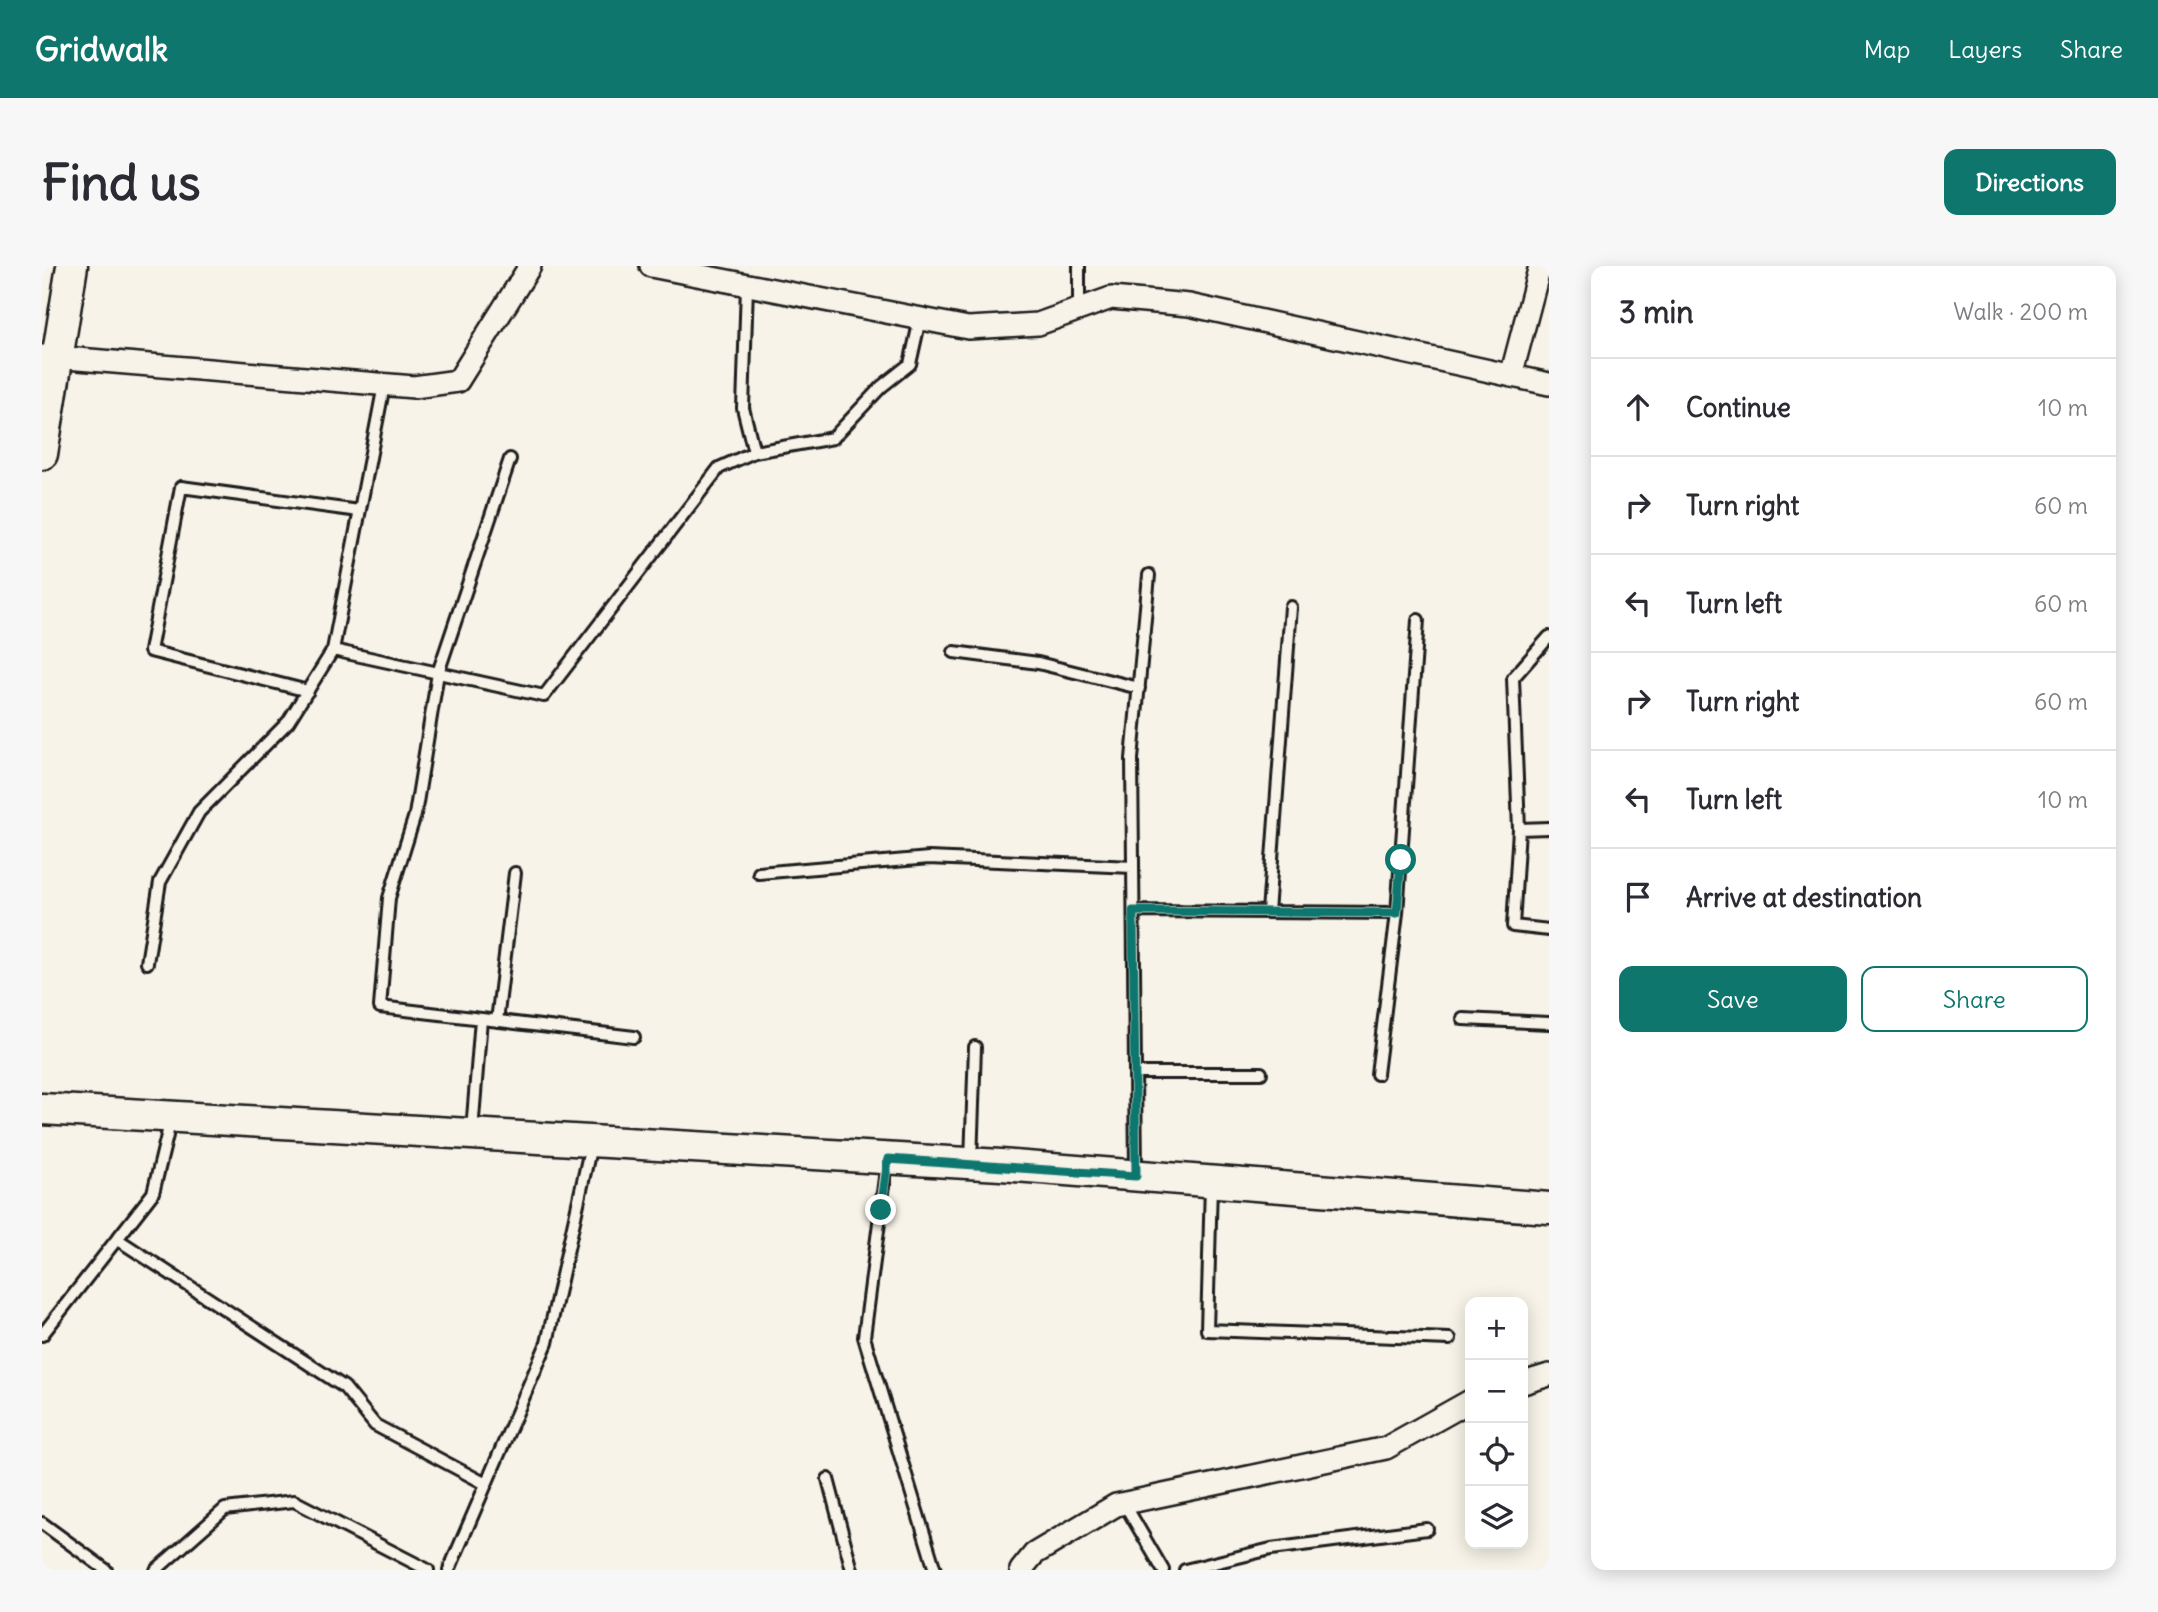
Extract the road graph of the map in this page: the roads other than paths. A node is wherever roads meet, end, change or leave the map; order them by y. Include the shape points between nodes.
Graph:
1 (72, 266) edge
2 (530, 266) edge
3 (651, 266) edge
4 (1079, 266) edge
5 (1540, 266) edge
6 (747, 286) junction
7 (1079, 309) junction
8 (920, 319) junction
9 (50, 356) edge
10 (1511, 376) junction
11 (1549, 384) edge
12 (384, 385) junction
13 (754, 452) junction
14 (42, 454) edge
15 (510, 459) dead end
16 (359, 511) junction
17 (1149, 575) dead end
18 (1291, 607) dead end
19 (1418, 620) dead end
20 (1549, 637) edge
21 (333, 650) junction
22 (954, 652) dead end
23 (438, 673) junction
24 (1139, 688) junction
25 (307, 691) junction
26 (1549, 828) edge
27 (1519, 829) junction
28 (1133, 867) junction
29 (515, 873) dead end
30 (759, 873) dead end
31 (1133, 911) junction
32 (1268, 912) junction
33 (1397, 913) junction
34 (1549, 930) edge
35 (148, 963) dead end
36 (481, 1019) junction
37 (1463, 1019) dead end
38 (497, 1021) junction
39 (1549, 1023) edge
40 (634, 1037) dead end
41 (975, 1047) dead end
42 (1135, 1073) junction
43 (1261, 1073) dead end
44 (1377, 1074) dead end
45 (42, 1109) edge
46 (172, 1117) junction
47 (472, 1135) junction
48 (592, 1142) junction
49 (888, 1159) junction
50 (971, 1164) junction
51 (1136, 1176) junction
52 (1211, 1181) junction
53 (1549, 1208) edge
54 (117, 1239) junction
55 (42, 1335) edge
56 (1450, 1339) dead end
57 (1549, 1375) edge
58 (1528, 1381) edge
59 (1465, 1404) edge
60 (828, 1479) dead end
61 (486, 1484) junction
62 (1124, 1503) junction
63 (42, 1523) edge
64 (1427, 1529) dead end
65 (106, 1570) edge
66 (156, 1570) edge
67 (428, 1570) edge
68 (449, 1570) edge
69 (852, 1570) edge
70 (935, 1570) edge
71 (1021, 1570) edge
72 (1163, 1570) edge
73 (1185, 1570) edge

1 - 9 street
2 - 12 street via 458,381 415,387
3 - 6 street
4 - 7 lane
5 - 10 street
6 - 8 street
6 - 13 lane via 743,408
7 - 8 street via 1038,324 968,328
7 - 10 street via 1111,298 1189,305
8 - 13 lane via 910,364 881,387 833,438
9 - 12 street
9 - 14 street
10 - 11 street
12 - 16 lane
13 - 23 lane via 719,468 544,696
15 - 23 lane
16 - 21 lane
16 - 25 lane via 181,487 149,650
17 - 24 lane
18 - 32 lane
19 - 33 lane
20 - 27 lane via 1513,678
21 - 23 lane
21 - 25 lane
22 - 24 lane via 1038,663
23 - 36 lane via 415,815 389,898 380,1007
24 - 28 lane via 1132,759
25 - 35 lane via 288,722 199,812 160,882
26 - 27 lane
27 - 34 lane via 1513,926
28 - 30 lane via 929,858
28 - 31 lane
29 - 38 lane
31 - 32 lane
31 - 42 lane
32 - 33 lane
33 - 44 lane
36 - 38 lane
36 - 47 lane
37 - 39 lane
38 - 40 lane
41 - 50 lane
42 - 43 lane
42 - 51 lane
45 - 46 street
46 - 47 street
46 - 54 lane via 153,1193
47 - 48 street
48 - 49 street
48 - 61 lane via 547,1343
49 - 50 street
49 - 70 lane via 864,1336
50 - 51 street
51 - 52 street
52 - 53 street
52 - 56 lane via 1207,1329
54 - 55 lane
54 - 61 lane via 344,1387 375,1425
57 - 58 street
59 - 62 street via 1387,1448
60 - 69 lane
61 - 68 lane
62 - 71 street via 1034,1554
62 - 72 lane
63 - 65 lane
64 - 73 lane via 1272,1549
66 - 67 lane via 225,1509 295,1501

